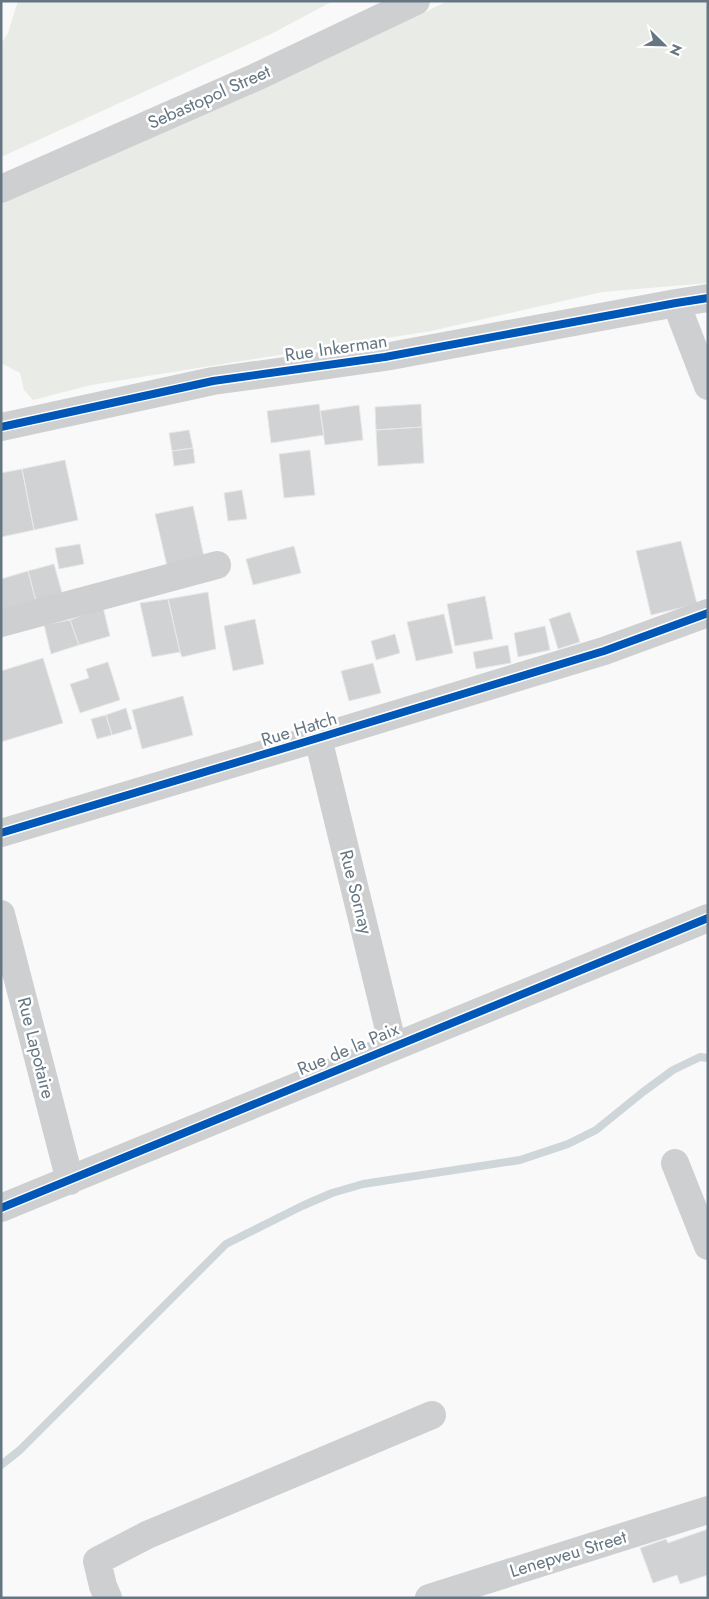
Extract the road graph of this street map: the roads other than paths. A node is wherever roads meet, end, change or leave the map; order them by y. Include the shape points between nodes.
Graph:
1 (416, 1) edge
2 (1, 188) edge
3 (708, 298) edge
4 (676, 302) junction
5 (708, 386) edge
6 (1, 428) edge
7 (217, 565) dead end
8 (708, 613) edge
9 (1, 623) edge
10 (318, 738) junction
11 (1, 833) edge
12 (1, 914) edge
13 (708, 918) edge
14 (393, 1046) junction
15 (675, 1163) dead end
16 (70, 1181) junction
17 (1, 1208) edge
18 (708, 1246) edge
19 (432, 1415) dead end
20 (708, 1510) edge
21 (108, 1598) edge
22 (429, 1598) edge

1 - 2 street, Sebastopol Street via 256,77
3 - 4 street, Rue Inkerman
4 - 5 street
4 - 6 street, Rue Inkerman via 385,357 213,381
7 - 9 street
8 - 10 street, Rue Hatch via 604,651
10 - 11 street, Rue Hatch
10 - 14 street, Rue Sornay
12 - 16 street, Rue Lapotaire
13 - 14 street, Rue de la Paix
14 - 16 street, Rue de la Paix
15 - 18 street
16 - 17 street, Rue de la Paix
19 - 21 street via 147,1535 97,1561
20 - 22 street, Lenepveu Street

